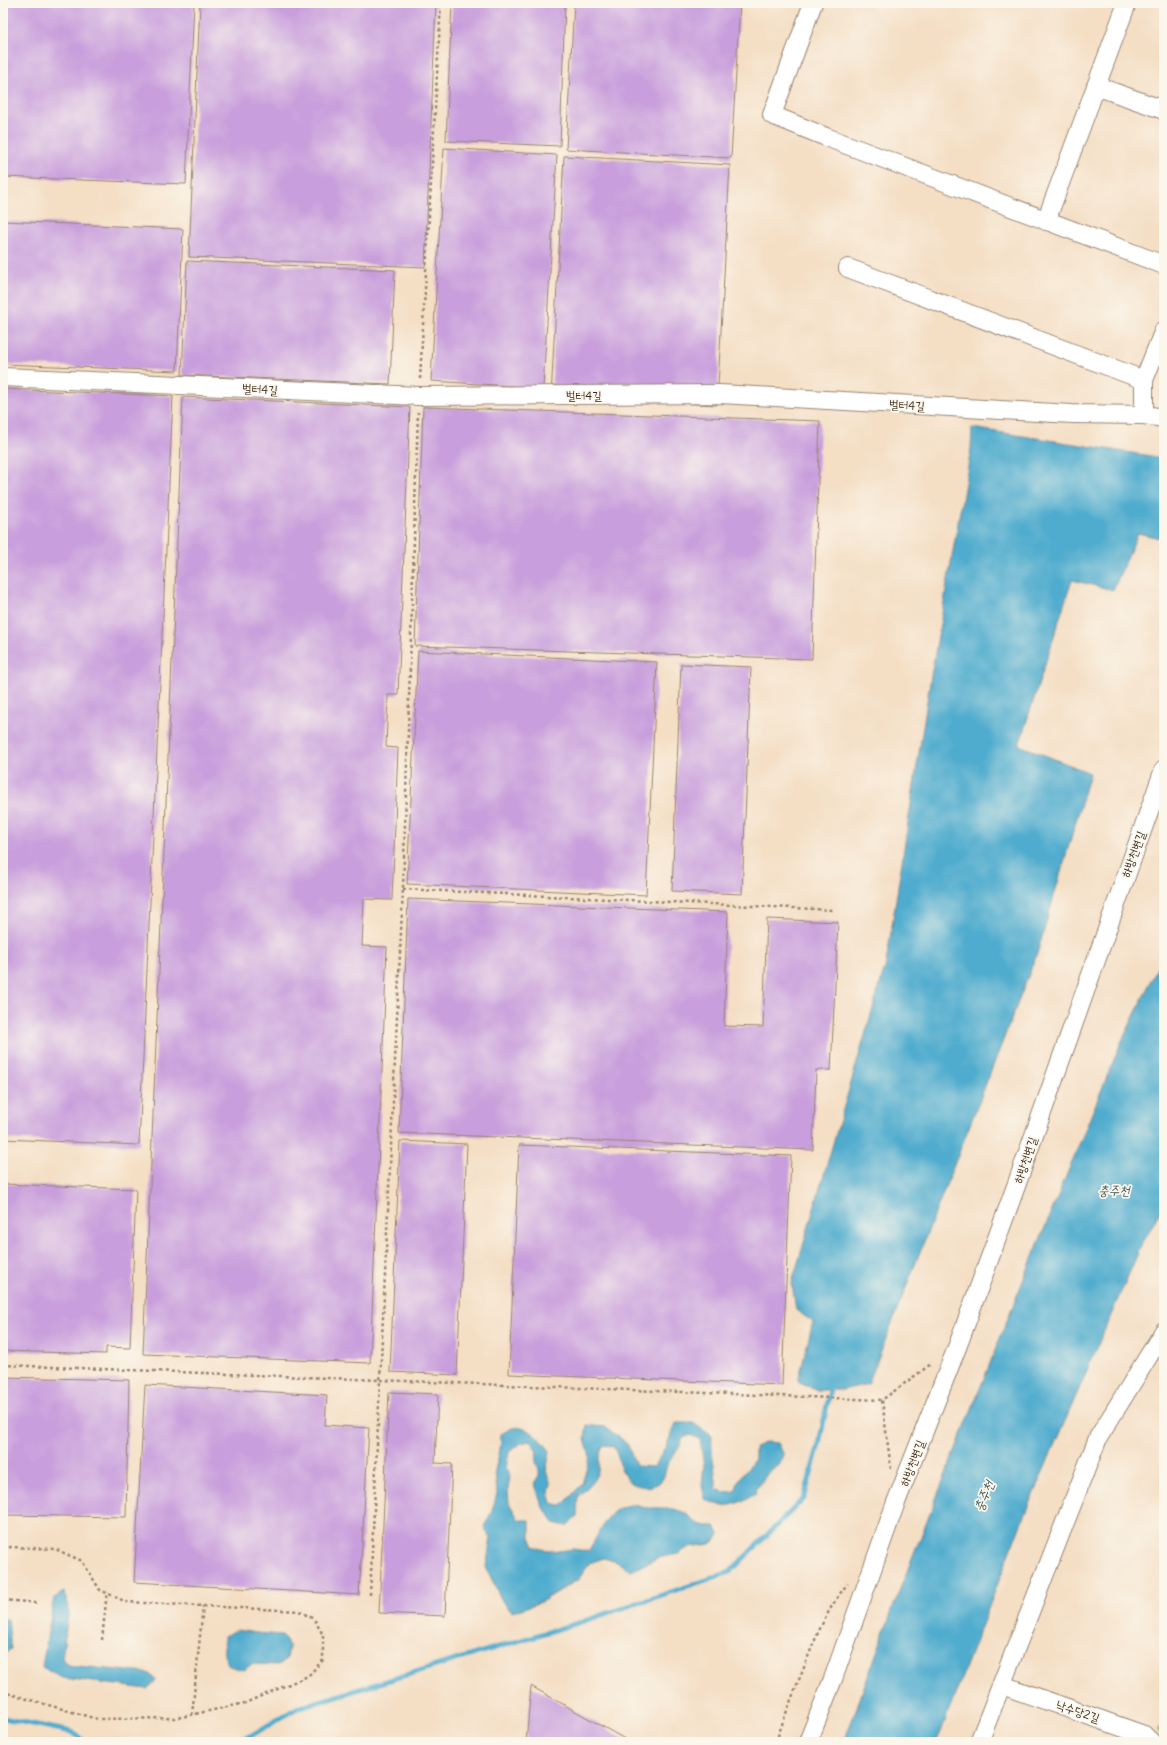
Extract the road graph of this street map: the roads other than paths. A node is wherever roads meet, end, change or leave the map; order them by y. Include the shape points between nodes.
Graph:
1 (813, 3) edge
2 (1127, 3) edge
3 (1096, 86) junction
4 (1164, 110) edge
5 (1046, 220) junction
6 (1164, 265) edge
7 (848, 268) dead end
8 (1164, 330) edge
9 (3, 377) edge
10 (1144, 380) junction
11 (1144, 415) junction
12 (1164, 418) edge
13 (1164, 769) edge
14 (1164, 1331) edge
15 (1002, 1685) junction
16 (808, 1742) edge
17 (979, 1742) edge
18 (1151, 1742) edge

1 - 5 street via 772,115
2 - 3 street
3 - 4 street
3 - 5 street
5 - 6 street
7 - 10 street
8 - 10 street
9 - 11 street, 벌터4길 via 419,396 720,394 1072,414
10 - 11 street
11 - 12 street, 벌터4길
13 - 16 street, 하방천변길 via 958,1345 895,1505
14 - 15 street via 1098,1438
15 - 17 street
15 - 18 street, 낙수당2길 via 1144,1735

